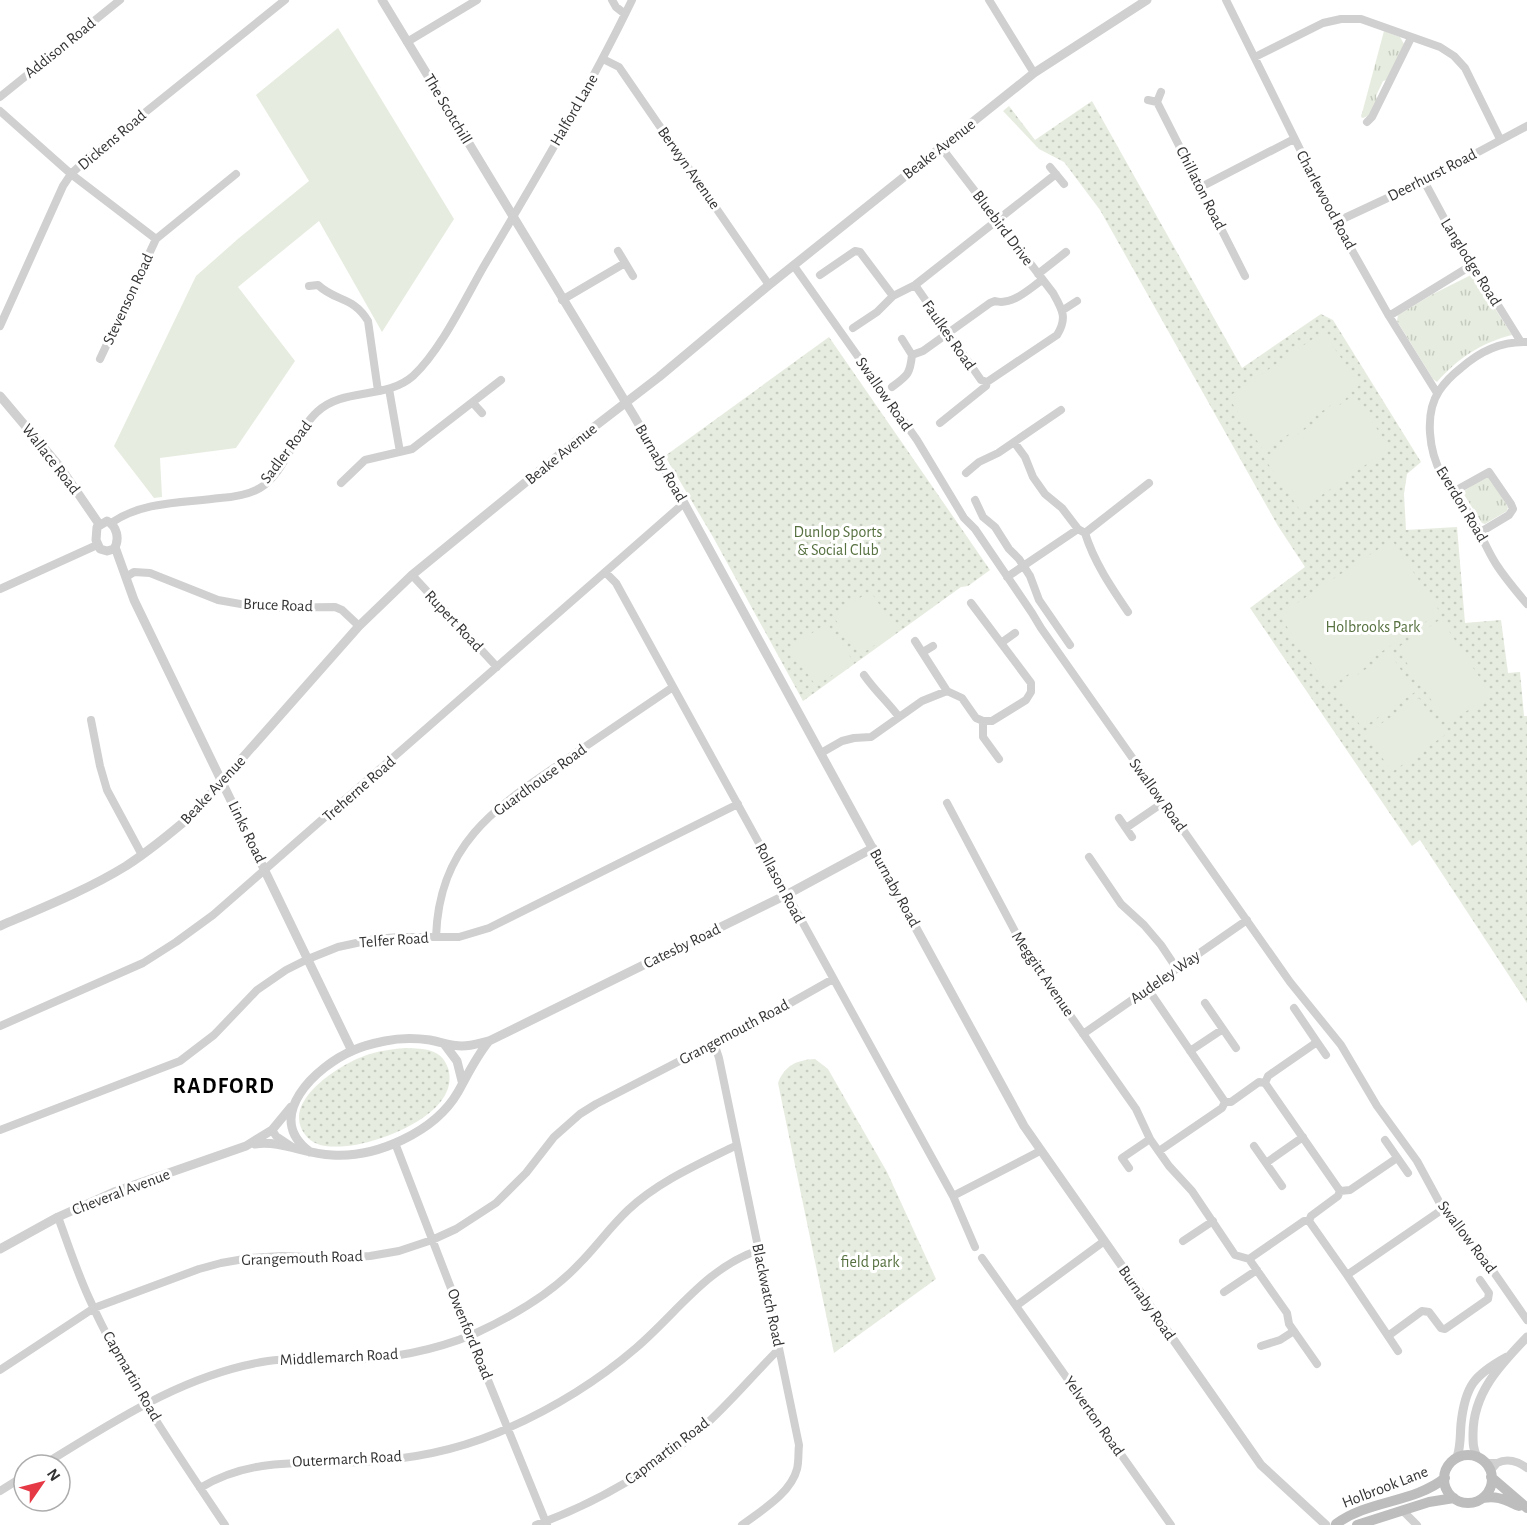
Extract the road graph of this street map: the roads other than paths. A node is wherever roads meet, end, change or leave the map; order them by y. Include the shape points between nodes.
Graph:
1 (120, 0) edge
2 (285, 0) edge
3 (382, 0) edge
4 (477, 0) edge
5 (612, 0) edge
6 (632, 0) edge
7 (989, 0) edge
8 (1147, 0) edge
9 (1226, 0) edge
10 (625, 14) junction
11 (1411, 38) junction
12 (407, 42) junction
13 (1255, 57) junction
14 (603, 59) junction
15 (1034, 73) junction
16 (1161, 92) dead end
17 (0, 97) edge
18 (1148, 100) dead end
19 (1157, 102) junction
20 (0, 111) edge
21 (1367, 122) dead end
22 (1527, 126) edge
23 (1500, 139) junction
24 (1294, 140) junction
25 (941, 147) junction
26 (1050, 167) dead end
27 (71, 174) junction
28 (236, 174) dead end
29 (1056, 174) junction
30 (1424, 181) junction
31 (1064, 184) dead end
32 (1201, 187) junction
33 (513, 218) junction
34 (997, 219) junction
35 (1336, 222) junction
36 (156, 239) junction
37 (618, 251) dead end
38 (1066, 252) dead end
39 (625, 263) junction
40 (1472, 265) junction
41 (794, 266) junction
42 (820, 275) dead end
43 (633, 276) dead end
44 (1245, 276) dead end
45 (1040, 277) junction
46 (769, 285) junction
47 (915, 285) junction
48 (309, 286) dead end
49 (893, 296) junction
50 (562, 300) junction
51 (1077, 301) dead end
52 (1063, 310) junction
53 (1389, 316) junction
54 (0, 326) edge
55 (853, 328) dead end
56 (948, 333) junction
57 (902, 339) dead end
58 (1524, 342) edge
59 (912, 355) junction
60 (100, 359) dead end
61 (501, 380) dead end
62 (987, 382) junction
63 (892, 387) dead end
64 (389, 389) junction
65 (378, 391) junction
66 (1437, 393) junction
67 (0, 396) edge
68 (473, 403) junction
69 (626, 403) junction
70 (1061, 410) dead end
71 (482, 414) dead end
72 (940, 423) dead end
73 (1014, 442) junction
74 (400, 452) junction
75 (966, 473) dead end
76 (342, 483) dead end
77 (1149, 483) dead end
78 (1453, 492) junction
79 (975, 500) dead end
80 (684, 503) junction
81 (111, 523) junction
82 (99, 524) junction
83 (1081, 531) junction
84 (1479, 533) junction
85 (97, 545) junction
86 (116, 547) junction
87 (1024, 566) junction
88 (604, 572) junction
89 (412, 575) junction
90 (126, 577) junction
91 (1007, 577) junction
92 (0, 589) edge
93 (971, 603) dead end
94 (1527, 604) edge
95 (1128, 612) dead end
96 (359, 626) junction
97 (1015, 633) dead end
98 (915, 641) dead end
99 (1001, 643) junction
100 (1070, 645) dead end
101 (933, 646) dead end
102 (923, 652) junction
103 (497, 667) junction
104 (864, 675) dead end
105 (673, 687) junction
106 (947, 691) junction
107 (899, 717) junction
108 (91, 720) dead end
109 (983, 722) junction
110 (821, 753) junction
111 (999, 759) dead end
112 (222, 782) junction
113 (1164, 802) junction
114 (946, 803) dead end
115 (738, 804) junction
116 (1119, 818) dead end
117 (1126, 828) junction
118 (1132, 837) dead end
119 (873, 848) junction
120 (142, 855) junction
121 (1089, 857) dead end
122 (266, 871) junction
123 (786, 895) junction
124 (1247, 920) junction
125 (0, 926) edge
126 (436, 937) junction
127 (308, 959) junction
128 (1177, 969) junction
129 (833, 979) junction
130 (1148, 989) junction
131 (1205, 1003) dead end
132 (1294, 1008) dead end
133 (0, 1026) edge
134 (1223, 1029) junction
135 (1083, 1034) junction
136 (489, 1041) junction
137 (1317, 1042) junction
138 (714, 1043) junction
139 (445, 1045) junction
140 (1236, 1048) dead end
141 (352, 1050) junction
142 (1190, 1052) junction
143 (1326, 1055) dead end
144 (462, 1081) junction
145 (1265, 1083) junction
146 (1225, 1102) junction
147 (294, 1103) junction
148 (0, 1130) edge
149 (272, 1130) junction
150 (1303, 1137) junction
151 (1150, 1139) junction
152 (1385, 1140) dead end
153 (395, 1143) junction
154 (737, 1145) junction
155 (246, 1146) junction
156 (1254, 1146) dead end
157 (295, 1148) junction
158 (1040, 1150) junction
159 (1159, 1151) junction
160 (310, 1152) junction
161 (1397, 1158) junction
162 (1266, 1163) junction
163 (1129, 1168) dead end
164 (1408, 1173) dead end
165 (1282, 1186) dead end
166 (1340, 1191) junction
167 (953, 1196) junction
168 (1443, 1209) junction
169 (58, 1217) junction
170 (1213, 1221) junction
171 (1309, 1221) junction
172 (432, 1240) junction
173 (1183, 1241) dead end
174 (1103, 1242) junction
175 (975, 1247) dead end
176 (0, 1248) edge
177 (759, 1250) junction
178 (982, 1258) dead end
179 (1249, 1259) junction
180 (1257, 1270) junction
181 (1347, 1275) junction
182 (1480, 1280) dead end
183 (1224, 1292) dead end
184 (1016, 1306) junction
185 (94, 1308) junction
186 (1527, 1320) edge
187 (1294, 1331) junction
188 (471, 1335) junction
189 (1388, 1336) junction
190 (1527, 1337) edge
191 (1261, 1346) dead end
192 (779, 1349) junction
193 (1398, 1351) dead end
194 (1509, 1356) junction
195 (1317, 1364) dead end
196 (0, 1370) edge
197 (146, 1403) junction
198 (508, 1428) junction
199 (62, 1453) edge
200 (1457, 1457) junction
201 (1488, 1466) junction
202 (1527, 1468) edge
203 (1445, 1478) junction
204 (200, 1488) junction
205 (1454, 1498) junction
206 (1485, 1498) junction
207 (1527, 1509) edge
208 (1402, 1510) junction
209 (546, 1523) edge
210 (225, 1525) edge
211 (536, 1525) edge
212 (742, 1525) edge
213 (1172, 1525) edge
214 (1331, 1525) edge
215 (1357, 1525) edge
216 (1417, 1525) edge

1 - 17 street, Addison Road
2 - 27 street, Dickens Road
3 - 12 street, The Scotchill
4 - 12 street
5 - 10 street
6 - 10 street, Halford Lane
7 - 15 street
8 - 15 street, Beake Avenue
9 - 13 street, Charlewood Road
10 - 14 street, Halford Lane
11 - 13 street via 1361,19 1341,19 1323,23
11 - 21 street
11 - 23 street via 1440,47 1460,62
12 - 33 street, The Scotchill
13 - 24 street, Charlewood Road
14 - 33 street, Halford Lane
14 - 46 street, Berwyn Avenue via 619,67
15 - 25 street, Beake Avenue
16 - 19 street
18 - 19 street
19 - 32 street, Chillaton Road
20 - 27 street, Stevenson Road
22 - 23 street, Deerhurst Road
23 - 30 street, Deerhurst Road
24 - 32 street
24 - 35 street, Charlewood Road
25 - 34 street, Bluebird Drive
25 - 41 street, Beake Avenue
26 - 29 street
27 - 36 street, Stevenson Road
27 - 54 street, Dickens Road
28 - 36 street, Stevenson Road
29 - 31 street
29 - 34 street
30 - 35 street, Deerhurst Road
30 - 40 street, Langlodge Road
32 - 44 street, Chillaton Road
33 - 50 street, Burnaby Road
33 - 64 street, Sadler Road via 430,356 412,377
34 - 45 street, Bluebird Drive
34 - 47 street
35 - 53 street, Charlewood Road
36 - 60 street, Stevenson Road
37 - 39 street
38 - 45 street
39 - 43 street
39 - 50 street
40 - 53 street
40 - 58 street, Langlodge Road
41 - 46 street, Beake Avenue
41 - 91 street, Swallow Road
42 - 49 street via 855,251 860,252
45 - 52 street, Bluebird Drive
45 - 56 street via 1016,298 990,303
46 - 69 street, Beake Avenue
47 - 49 street
47 - 56 street, Faulkes Road
48 - 65 street via 317,281 326,292 354,304 368,321
49 - 55 street
50 - 69 street, Burnaby Road
51 - 52 street
52 - 62 street via 1063,324 1057,335
53 - 66 street, Charlewood Road
56 - 59 street
56 - 62 street, Faulkes Road via 981,380
57 - 59 street
58 - 66 street via 1501,345 1476,357
59 - 63 street via 908,375
61 - 68 street
62 - 72 street
64 - 65 street, Sadler Road
64 - 74 street
65 - 81 street, Sadler Road via 346,397 321,408 308,421 274,474 257,489 234,497 136,509
66 - 78 street, Everdon Road via 1431,412 1432,452
67 - 82 street, Wallace Road via 60,467
68 - 71 street
68 - 74 street via 412,449
69 - 80 street, Burnaby Road
69 - 89 street, Beake Avenue
70 - 73 street
73 - 75 street
73 - 83 street via 1045,494
74 - 76 street via 365,460
77 - 83 street
78 - 84 street, Everdon Road
78 - 84 street via 1489,472 1511,504 1509,515
79 - 87 street via 983,516
80 - 88 street, Treherne Road
80 - 110 street, Burnaby Road
81 - 82 street
81 - 86 street via 117,536
82 - 85 street via 95,534
83 - 87 street
83 - 95 street via 1110,587
84 - 94 street, Everdon Road via 1497,566
85 - 86 street via 107,551
85 - 92 street
86 - 90 street, Links Road
87 - 91 street
87 - 100 street via 1039,600
88 - 103 street, Treherne Road
88 - 105 street, Rollason Road via 616,583
89 - 96 street, Beake Avenue
89 - 103 street, Rupert Road
90 - 96 street, Bruce Road via 134,572 150,573 218,600 262,608 335,607
90 - 112 street, Links Road
91 - 113 street, Swallow Road
93 - 99 street
96 - 112 street, Beake Avenue
97 - 99 street
98 - 102 street
99 - 109 street via 1031,683 1031,692 1026,700 992,722
101 - 102 street
102 - 106 street
103 - 122 street, Treherne Road
104 - 107 street
105 - 115 street, Rollason Road
105 - 126 street, Guardhouse Road via 512,796 488,818 454,861 442,893
106 - 107 street via 922,701
106 - 109 street via 962,698
107 - 110 street via 871,737 842,741
108 - 120 street via 107,790
109 - 111 street via 983,737
110 - 119 street, Burnaby Road
112 - 120 street, Beake Avenue via 192,815
112 - 122 street, Links Road
113 - 117 street
113 - 124 street, Swallow Road
114 - 135 street, Meggitt Avenue via 1027,954
115 - 123 street, Rollason Road
115 - 126 street, Telfer Road via 489,928 459,938
116 - 117 street
117 - 118 street
119 - 123 street, Catesby Road
119 - 158 street, Burnaby Road
120 - 125 street, Beake Avenue via 84,888
121 - 128 street via 1121,904 1144,925
122 - 127 street, Links Road
122 - 133 street, Treherne Road via 213,915 143,963
123 - 129 street, Rollason Road
123 - 136 street, Catesby Road
124 - 128 street, Audeley Way
124 - 168 street, Swallow Road via 1341,1045 1377,1106 1417,1161
126 - 127 street, Telfer Road via 375,939
127 - 141 street, Links Road
127 - 148 street, Telfer Road via 257,990 214,1035 180,1061
128 - 130 street, Audeley Way
129 - 138 street, Grangemouth Road
129 - 167 street, Rollason Road
130 - 135 street, Audeley Way
130 - 142 street
131 - 134 street
132 - 137 street
134 - 140 street
134 - 142 street
135 - 151 street, Meggitt Avenue via 1136,1109
136 - 139 street, Catesby Road via 463,1047
136 - 144 street, Catesby Road
137 - 143 street
137 - 145 street via 1268,1076
138 - 154 street, Blackwatch Road
138 - 172 street, Grangemouth Road via 580,1114 554,1137 496,1203
139 - 141 street via 413,1039 385,1041
139 - 144 street via 457,1061
141 - 147 street via 314,1077
142 - 146 street
144 - 153 street via 458,1092 429,1124
145 - 146 street via 1259,1082 1231,1102
145 - 150 street
146 - 159 street via 1222,1108
147 - 149 street, Cheveral Avenue
147 - 160 street via 290,1125 300,1144
149 - 155 street, Cheveral Avenue
149 - 157 street
150 - 162 street
150 - 166 street
151 - 159 street, Meggitt Avenue
151 - 163 street via 1122,1158
152 - 161 street
153 - 160 street via 347,1155
153 - 172 street, Owenford Road
154 - 177 street, Blackwatch Road
154 - 188 street, Middlemarch Road via 642,1198 569,1274 513,1314
155 - 157 street, Cheveral Avenue via 264,1143
155 - 169 street, Cheveral Avenue via 114,1192
156 - 162 street
157 - 160 street, Cheveral Avenue
158 - 167 street
158 - 174 street, Burnaby Road
159 - 170 street, Meggitt Avenue
161 - 164 street
161 - 166 street via 1350,1190
162 - 165 street
166 - 171 street
167 - 175 street, Rollason Road
168 - 181 street
168 - 186 street, Swallow Road via 1477,1248
169 - 176 street, Cheveral Avenue
169 - 185 street, Capmartin Road
170 - 173 street
170 - 179 street, Meggitt Avenue via 1235,1255
171 - 179 street
171 - 181 street
172 - 185 street, Grangemouth Road via 370,1256 282,1256 221,1263
172 - 188 street, Owenford Road
174 - 184 street
174 - 214 street, Burnaby Road via 1261,1465
177 - 192 street, Blackwatch Road
177 - 198 street, Outermarch Road via 738,1257 711,1276 604,1374 557,1404
178 - 184 street, Yelverton Road
179 - 180 street, Meggitt Avenue
180 - 183 street
180 - 187 street, Meggitt Avenue via 1287,1313
181 - 189 street
182 - 189 street via 1489,1293 1488,1299 1446,1329 1440,1328 1429,1312 1422,1311
184 - 213 street, Yelverton Road
185 - 196 street, Grangemouth Road
185 - 197 street, Capmartin Road
187 - 191 street
187 - 195 street, Meggitt Avenue
188 - 197 street, Middlemarch Road via 403,1355 251,1364 219,1372
188 - 198 street, Owenford Road
189 - 193 street
190 - 194 street
192 - 209 street, Capmartin Road via 729,1402 677,1448 600,1497
192 - 212 street, Blackwatch Road via 799,1445 797,1470 790,1485
194 - 200 street via 1491,1365 1471,1384 1464,1402
194 - 201 street via 1484,1387 1473,1416 1473,1448
197 - 199 street, Middlemarch Road
197 - 204 street, Capmartin Road
198 - 204 street, Outermarch Road via 458,1446 405,1457 253,1467 232,1472
198 - 209 street, Owenford Road
200 - 201 main road via 1470,1455
200 - 203 main road via 1448,1466
201 - 202 street via 1510,1460
201 - 206 main road via 1490,1488
201 - 207 main road
203 - 205 main road
203 - 214 main road, Holbrook Lane
204 - 210 street, Capmartin Road
205 - 206 main road via 1467,1503
205 - 208 main road, Holbrook Lane
206 - 207 main road via 1501,1498
208 - 215 main road, Holbrook Lane
208 - 216 street
209 - 211 street, Capmartin Road

